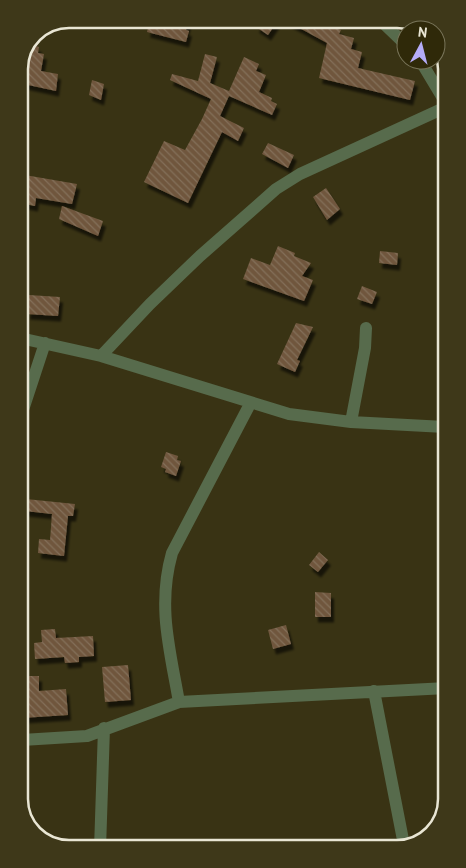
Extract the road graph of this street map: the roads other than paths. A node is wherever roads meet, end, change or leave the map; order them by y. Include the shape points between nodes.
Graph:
1 (426, 70) edge
2 (438, 90) edge
3 (438, 111) edge
4 (366, 328) dead end
5 (28, 340) edge
6 (45, 343) junction
7 (101, 356) junction
8 (28, 395) edge
9 (250, 404) junction
10 (351, 422) junction
11 (438, 427) edge
12 (438, 688) edge
13 (374, 691) junction
14 (179, 702) junction
15 (104, 728) junction
16 (28, 740) edge
17 (100, 840) edge
18 (403, 840) edge

1 - 2 street
3 - 7 street via 300,174 276,190 200,256
4 - 10 street via 366,348
5 - 6 street
6 - 7 street
6 - 8 street
7 - 9 street
9 - 10 street via 290,414
9 - 14 street via 172,553 167,571 165,622
10 - 11 street
12 - 13 street
13 - 14 street
13 - 18 street
14 - 15 street
15 - 16 street via 86,736
15 - 17 street

